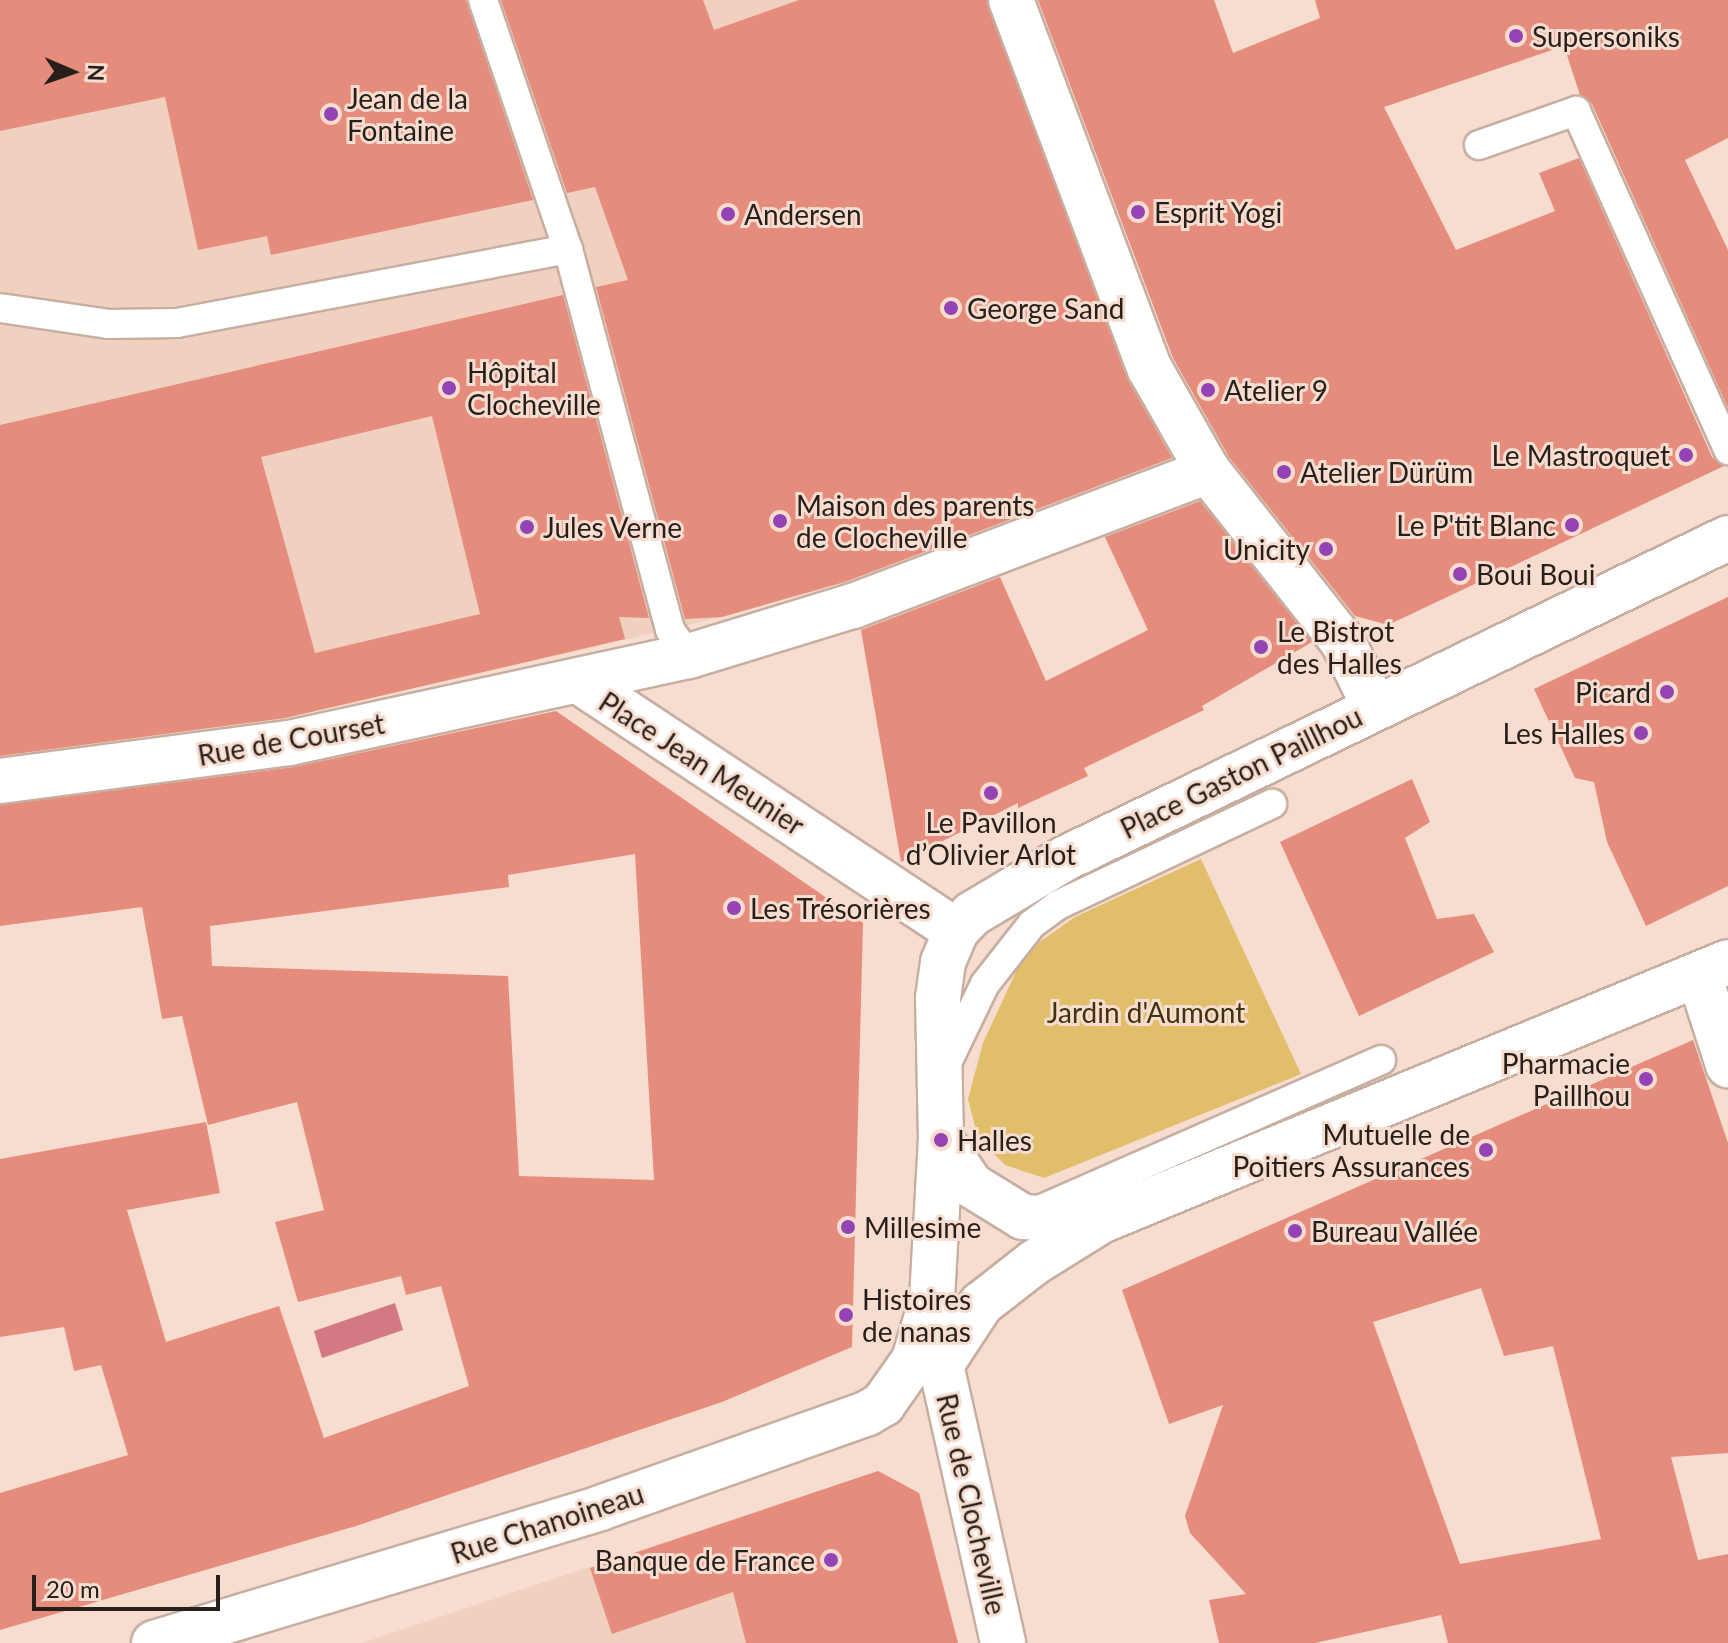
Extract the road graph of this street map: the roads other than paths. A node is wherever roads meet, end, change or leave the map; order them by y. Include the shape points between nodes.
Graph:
1 (483, 0) edge
2 (1011, 0) edge
3 (1479, 145) dead end
4 (568, 249) junction
5 (0, 308) edge
6 (1728, 450) edge
7 (1208, 471) junction
8 (1728, 538) edge
9 (689, 656) junction
10 (580, 682) junction
11 (1374, 706) junction
12 (0, 781) edge
13 (1272, 804) dead end
14 (956, 931) junction
15 (1714, 969) edge
16 (1381, 1060) dead end
17 (1728, 1065) edge
18 (937, 1084) junction
19 (941, 1140) junction
20 (1023, 1217) junction
21 (1101, 1221) junction
22 (927, 1363) junction
23 (154, 1643) edge
24 (1003, 1643) edge

1 - 4 lane
2 - 7 main road via 1121,302 1150,369
3 - 6 lane via 1576,111
4 - 5 lane via 177,323 108,324
4 - 9 lane via 670,630
7 - 9 main road, Place Jean Meunier via 780,631
7 - 11 main road via 1343,642
8 - 11 main road, Place Gaston Paillhou
9 - 10 main road, Place Jean Meunier
10 - 12 main road, Rue de Courset via 289,743
10 - 14 main road, Place Jean Meunier
11 - 14 main road, Place Gaston Paillhou via 1066,858 993,898
13 - 18 lane via 1058,905 1032,924 985,984
14 - 18 main road, Place Gaston Paillhou via 943,962 938,998
15 - 17 main road
15 - 21 main road, Place Gaston Paillhou
16 - 20 lane
18 - 19 main road, Place Gaston Paillhou
19 - 20 main road, Place Gaston Paillhou via 971,1185
19 - 22 main road, Place Gaston Paillhou
20 - 21 main road, Place Gaston Paillhou
21 - 22 main road, Place Gaston Paillhou via 981,1304
22 - 23 main road, Rue Chanoineau via 866,1414 600,1508
22 - 24 main road, Rue de Clocheville

